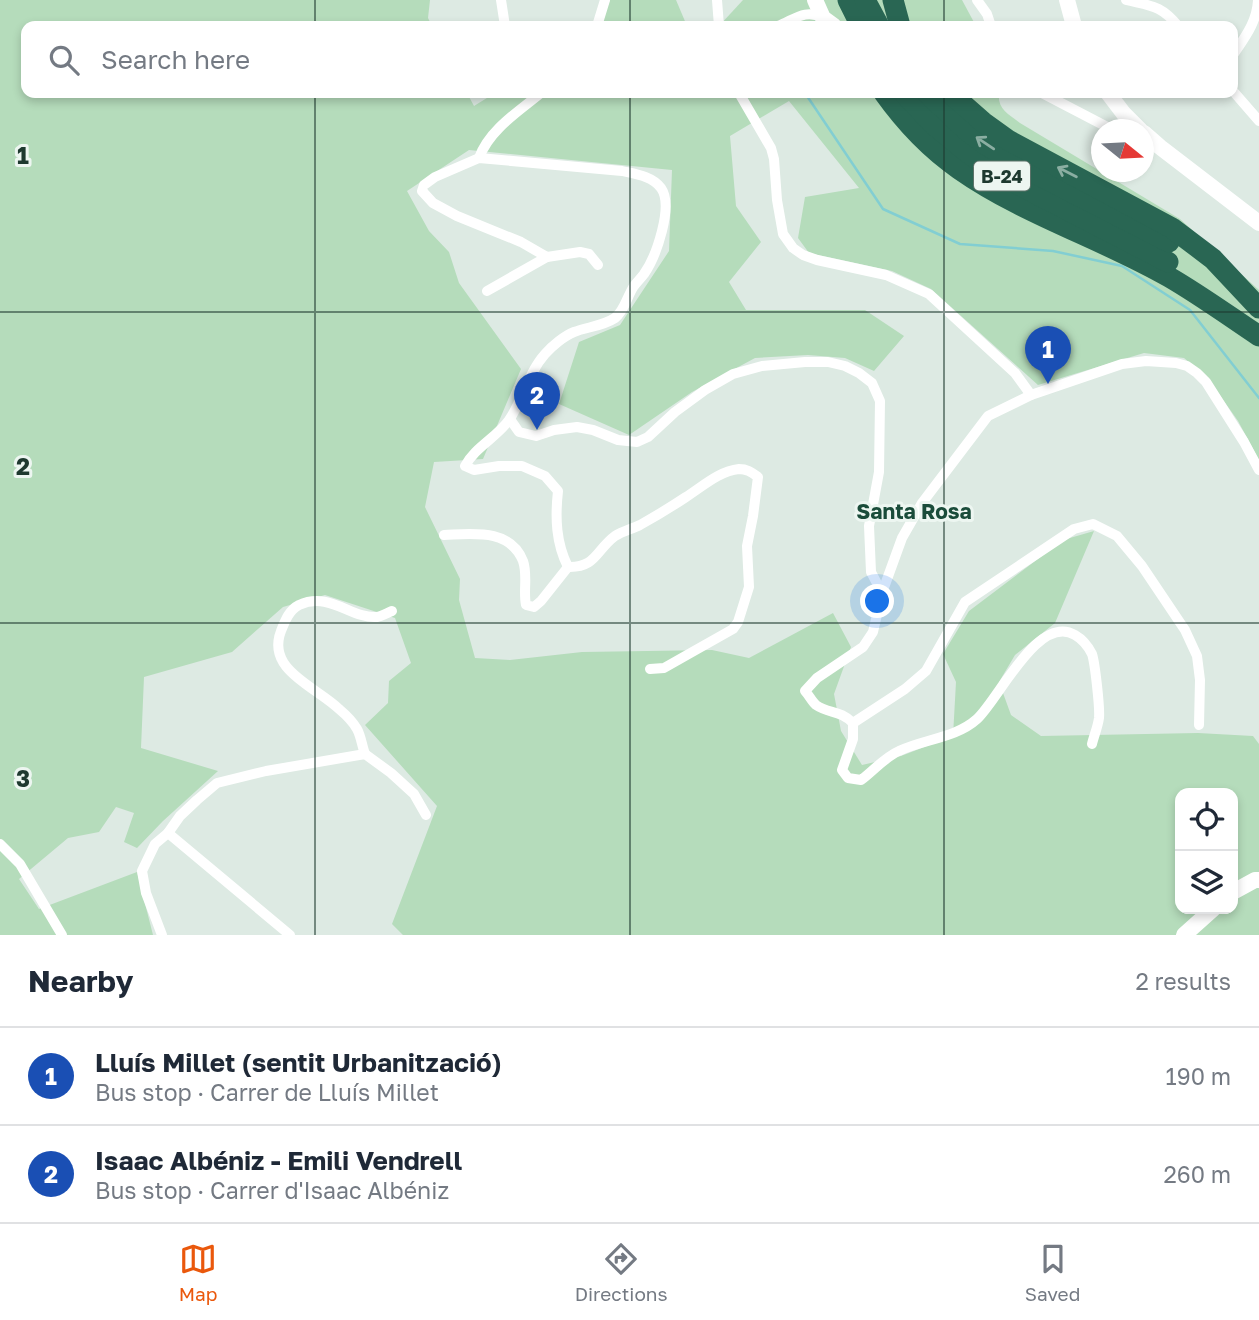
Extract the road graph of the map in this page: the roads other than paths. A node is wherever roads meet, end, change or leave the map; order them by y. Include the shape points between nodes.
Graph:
1 (501, 0) edge
2 (605, 0) edge
3 (717, 0) edge
4 (813, 0) edge
5 (848, 0) edge
6 (865, 0) edge
7 (977, 0) edge
8 (986, 0) edge
9 (1066, 0) edge
10 (1126, 0) edge
11 (1258, 0) edge
12 (889, 13) edge
13 (987, 14) junction
14 (793, 18) junction
15 (504, 21) edge
16 (599, 21) edge
17 (719, 21) edge
18 (787, 21) edge
19 (827, 21) edge
20 (828, 21) edge
21 (858, 21) edge
22 (989, 21) edge
23 (1072, 21) edge
24 (1170, 21) edge
25 (1238, 48) edge
26 (535, 98) edge
27 (742, 98) edge
28 (888, 98) edge
29 (909, 98) edge
30 (933, 98) edge
31 (956, 98) edge
32 (1051, 98) edge
33 (1112, 98) edge
34 (1238, 98) edge
35 (1091, 119) edge
36 (1129, 119) edge
37 (1259, 121) edge
38 (1154, 146) edge
39 (479, 158) junction
40 (1259, 223) edge
41 (547, 257) junction
42 (598, 265) dead end
43 (487, 291) dead end
44 (1243, 292) junction
45 (1259, 308) edge
46 (1259, 333) edge
47 (1031, 395) junction
48 (510, 419) junction
49 (1259, 470) edge
50 (444, 535) dead end
51 (568, 567) junction
52 (882, 593) junction
53 (392, 611) dead end
54 (650, 669) dead end
55 (853, 723) junction
56 (1199, 724) dead end
57 (1092, 744) dead end
58 (365, 754) junction
59 (426, 815) dead end
60 (168, 833) junction
61 (0, 844) edge
62 (1257, 877) edge
63 (1238, 889) edge
64 (1208, 914) edge
65 (1192, 931) edge
66 (62, 935) edge
67 (162, 935) edge
68 (290, 935) edge

1 - 15 street
2 - 16 street
3 - 17 street
4 - 14 street
4 - 20 street
5 - 21 highway
6 - 12 highway
7 - 13 street
8 - 13 street
9 - 23 street
10 - 24 street via 1154,6
11 - 25 street via 1253,25
13 - 22 street
14 - 18 street
14 - 19 street via 807,13
26 - 39 street via 493,135
27 - 47 street via 771,148 783,234 793,248 817,260 886,275 929,294 1015,373
28 - 46 highway via 924,140 958,169 1168,277
29 - 46 highway, B-24 via 934,125 998,174 1209,286
44 -> 30 highway, B-24 via 1195,257 986,145
44 -> 31 highway via 1213,259 1172,228 1034,155
32 - 35 street
33 - 36 street
34 - 37 street
38 - 40 street
39 - 41 street via 435,177 422,191 457,216
39 - 48 street via 644,176 660,187 666,203 654,255 621,312 571,333 542,357
41 - 42 street via 580,252 589,254
41 - 43 street
44 - 45 highway, B-24
47 - 49 street via 1122,364 1163,361 1187,366 1214,393
47 - 52 street via 988,416 930,492 902,538
48 - 51 street via 465,466 474,470 522,466 545,475 558,491 557,538
48 - 52 street via 519,432 536,436 577,427 637,442 733,374 804,362 845,366 872,383 880,401 878,472 869,526 871,572
50 - 51 street via 485,534 501,537 513,547 523,561 526,605 534,607 541,601
51 - 54 street via 589,562 612,538 717,477 739,469 758,477 747,546 749,587 738,622 674,662
52 - 55 street via 873,632 863,647 805,691 815,704 845,715
53 - 58 street via 377,617 312,601 287,616 277,642 289,672 339,709 357,729
55 - 56 street via 926,671 965,602 1074,529 1093,524 1117,536 1185,630 1197,656
55 - 57 street via 853,739 842,770 848,778 860,780 896,752 961,730 978,718 1020,660 1057,630 1069,631 1082,639 1092,655 1099,718
58 - 59 street via 414,794
58 - 60 street via 217,783
60 - 67 street via 155,844 142,871
60 - 68 street
61 - 66 street via 20,864
62 - 63 street
64 - 65 street

